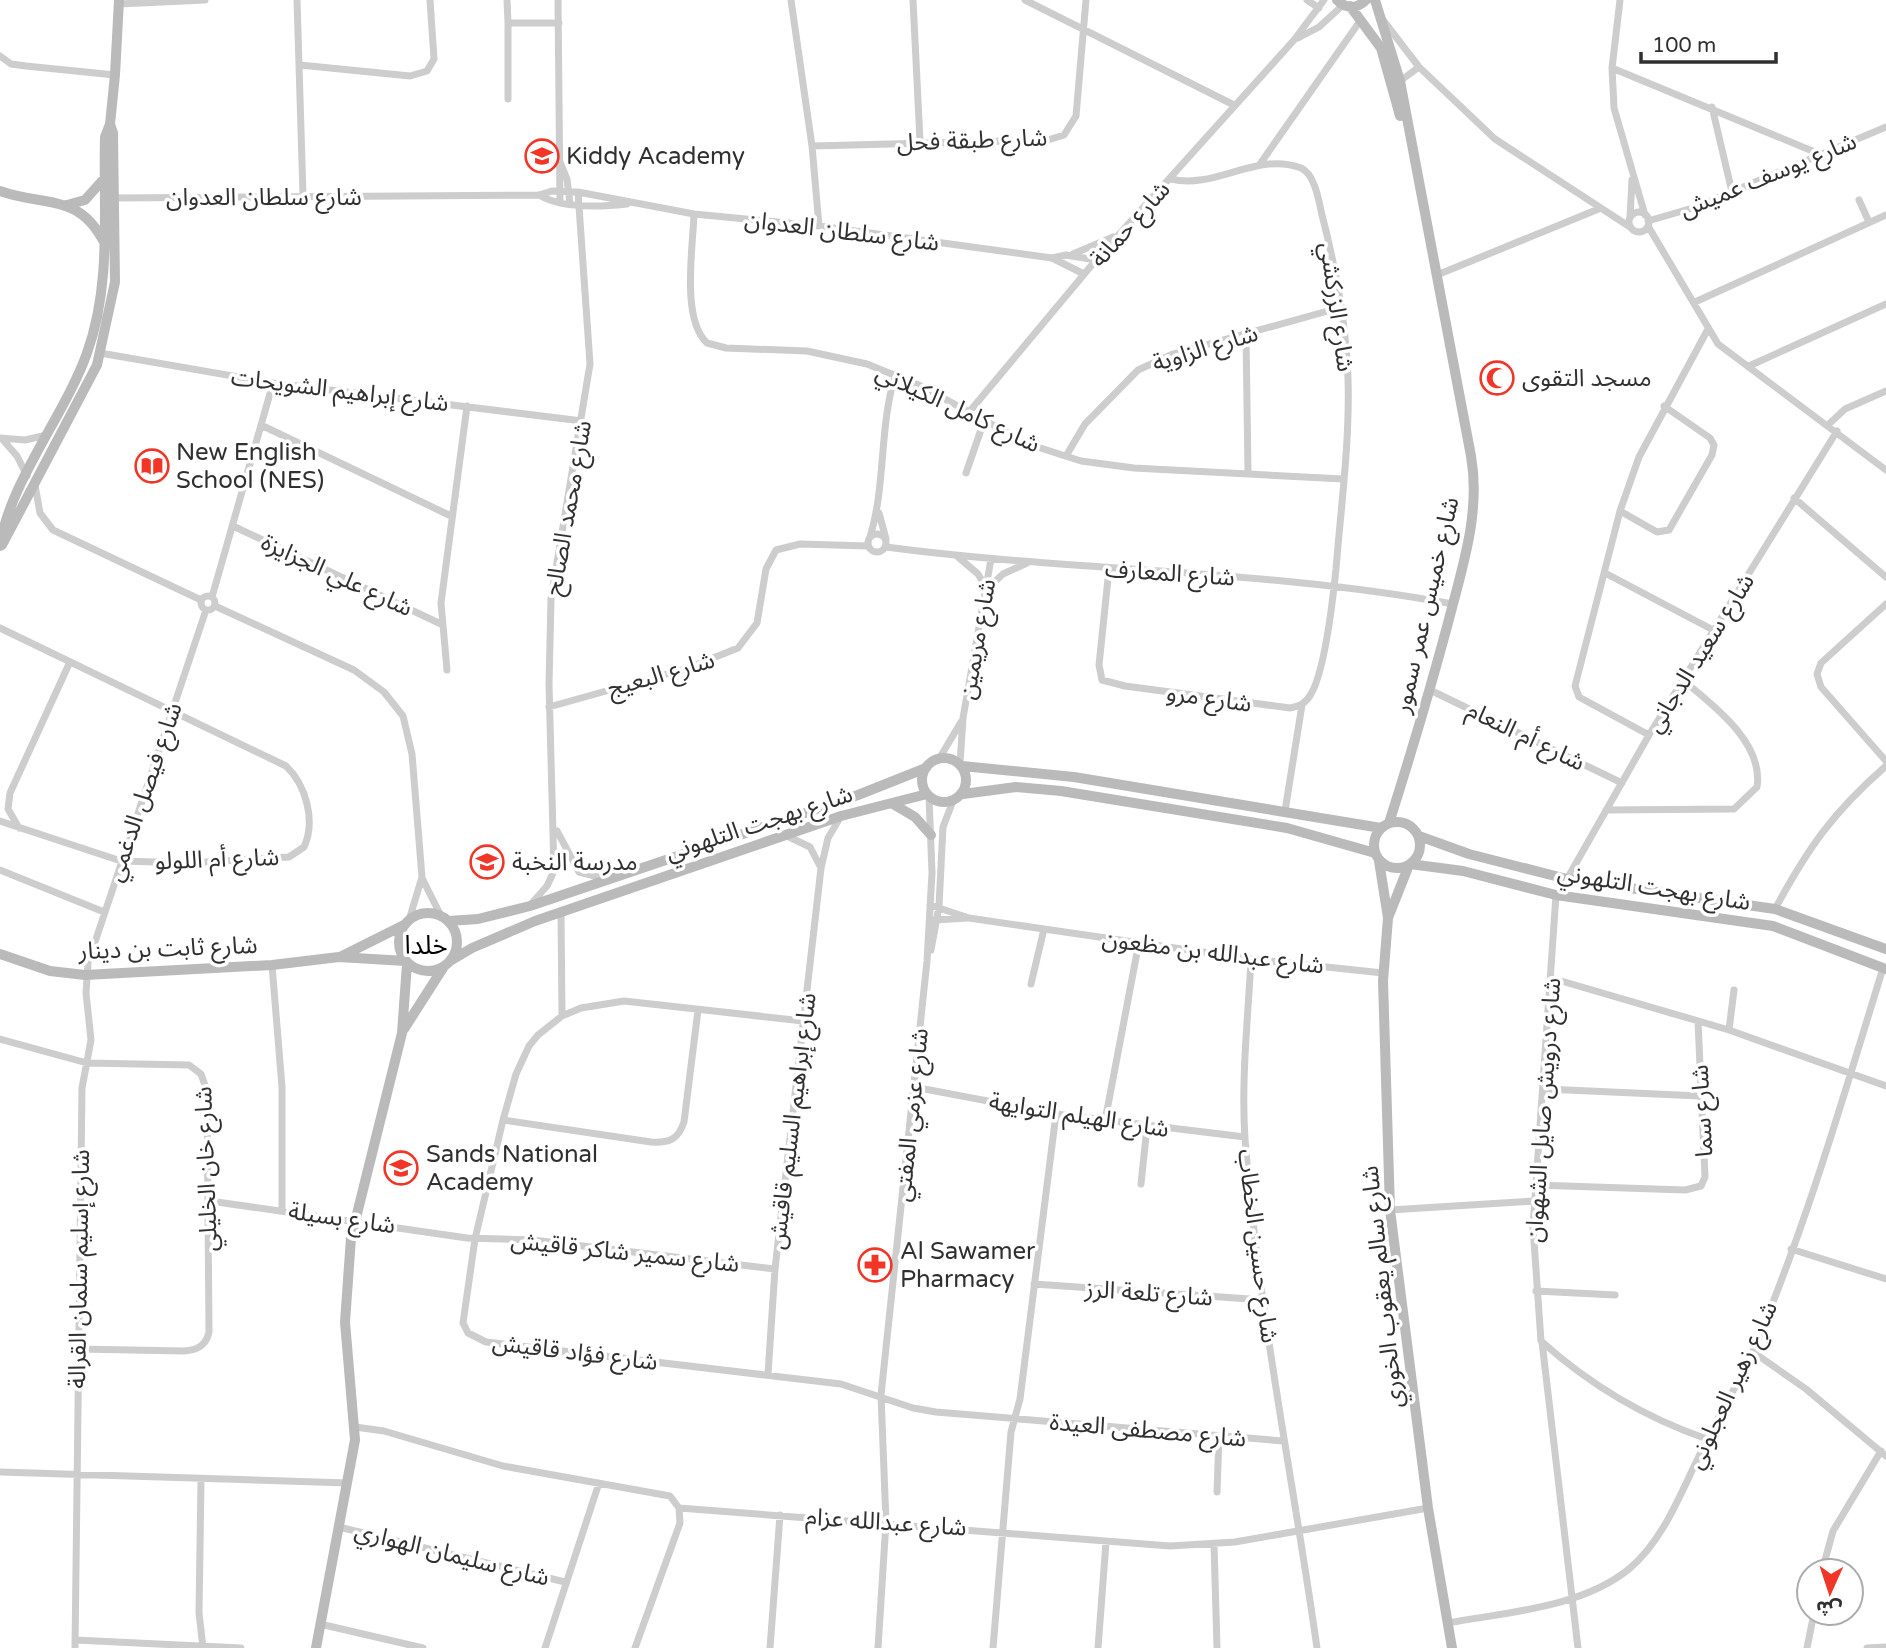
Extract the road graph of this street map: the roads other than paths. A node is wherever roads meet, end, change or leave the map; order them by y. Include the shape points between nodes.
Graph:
1 (205, 0) edge
2 (297, 0) edge
3 (430, 0) edge
4 (508, 0) edge
5 (558, 0) edge
6 (791, 0) edge
7 (913, 0) edge
8 (1025, 0) edge
9 (1086, 0) edge
10 (1307, 0) edge
11 (1324, 0) edge
12 (1366, 0) edge
13 (1375, 0) edge
14 (1620, 0) edge
15 (172, 1) edge
16 (119, 2) edge
17 (1343, 4) edge
18 (1319, 8) junction
19 (1383, 20) junction
20 (1360, 21) junction
21 (508, 23) junction
22 (559, 23) junction
23 (1084, 30) junction
24 (1294, 40) junction
25 (0, 56) edge
26 (300, 65) junction
27 (1419, 67) junction
28 (1612, 68) junction
29 (115, 75) junction
30 (1400, 81) junction
31 (508, 99) dead end
32 (1234, 105) junction
33 (1712, 107) junction
34 (110, 124) junction
35 (1886, 127) edge
36 (920, 141) junction
37 (812, 146) junction
38 (1410, 146) junction
39 (1822, 155) junction
40 (560, 162) junction
41 (1260, 164) junction
42 (1632, 176) junction
43 (104, 178) junction
44 (1171, 180) junction
45 (0, 191) edge
46 (558, 191) junction
47 (568, 191) junction
48 (578, 192) junction
49 (1732, 192) junction
50 (303, 195) junction
51 (539, 195) junction
52 (115, 198) junction
53 (1859, 200) dead end
54 (560, 203) junction
55 (574, 204) junction
56 (631, 204) junction
57 (67, 205) junction
58 (1601, 208) junction
59 (694, 214) junction
60 (1886, 215) edge
61 (1630, 221) junction
62 (1870, 222) junction
63 (1646, 223) junction
64 (819, 226) junction
65 (1120, 233) junction
66 (104, 243) junction
67 (1066, 256) junction
68 (1052, 258) junction
69 (1096, 260) junction
70 (1084, 274) junction
71 (1437, 275) junction
72 (1695, 302) junction
73 (1886, 304) edge
74 (1342, 307) junction
75 (1708, 329) junction
76 (1246, 335) junction
77 (88, 351) junction
78 (100, 354) junction
79 (1749, 366) junction
80 (895, 376) junction
81 (273, 383) junction
82 (1886, 391) edge
83 (467, 406) junction
84 (1664, 406) junction
85 (970, 411) junction
86 (582, 421) junction
87 (984, 421) junction
88 (1829, 424) junction
89 (261, 425) junction
90 (1837, 431) junction
91 (48, 435) junction
92 (1, 439) edge
93 (1066, 456) junction
94 (1886, 470) edge
95 (1248, 472) junction
96 (966, 474) dead end
97 (26, 476) junction
98 (1343, 480) junction
99 (35, 485) junction
100 (1794, 498) junction
101 (878, 510) junction
102 (1620, 511) junction
103 (451, 516) junction
104 (233, 526) junction
105 (870, 537) junction
106 (886, 543) junction
107 (869, 546) junction
108 (0, 547) edge
109 (955, 556) junction
110 (991, 559) junction
111 (1031, 562) junction
112 (1110, 569) junction
113 (1605, 573) junction
114 (1886, 577) edge
115 (1334, 585) junction
116 (987, 589) junction
117 (212, 597) junction
118 (201, 600) junction
119 (1453, 604) junction
120 (1886, 604) edge
121 (215, 606) junction
122 (205, 610) junction
123 (441, 624) junction
124 (0, 628) edge
125 (1715, 631) junction
126 (69, 664) junction
127 (447, 670) dead end
128 (1684, 681) junction
129 (1430, 690) junction
130 (1302, 705) junction
131 (549, 707) junction
132 (171, 711) junction
133 (963, 718) junction
134 (1649, 735) junction
135 (939, 759) junction
136 (1886, 764) edge
137 (961, 765) junction
138 (926, 768) junction
139 (1622, 782) junction
140 (963, 794) junction
141 (928, 796) junction
142 (953, 801) junction
143 (893, 804) junction
144 (1606, 810) junction
145 (1285, 811) junction
146 (842, 816) junction
147 (0, 821) edge
148 (555, 824) junction
149 (1385, 825) junction
150 (19, 828) junction
151 (785, 835) junction
152 (931, 835) junction
153 (1419, 836) junction
154 (1377, 857) junction
155 (121, 861) junction
156 (1410, 865) junction
157 (821, 868) junction
158 (0, 870) edge
159 (422, 877) junction
160 (1567, 879) junction
161 (611, 880) junction
162 (1556, 895) junction
163 (929, 905) junction
164 (530, 906) junction
165 (939, 906) junction
166 (1775, 909) junction
167 (104, 912) junction
168 (561, 912) junction
169 (444, 918) junction
170 (969, 918) junction
171 (1388, 918) junction
172 (928, 919) junction
173 (938, 920) junction
174 (406, 922) junction
175 (1044, 929) junction
176 (1139, 942) junction
177 (1886, 949) edge
178 (0, 954) edge
179 (340, 957) junction
180 (1251, 959) junction
181 (928, 961) junction
182 (406, 962) junction
183 (447, 964) junction
184 (272, 965) junction
185 (1885, 968) edge
186 (1383, 973) junction
187 (85, 975) junction
188 (1551, 978) junction
189 (1031, 984) dead end
190 (1734, 990) dead end
191 (698, 1010) junction
192 (562, 1016) junction
193 (803, 1021) junction
194 (1698, 1021) junction
195 (1729, 1030) junction
196 (402, 1032) junction
197 (0, 1039) edge
198 (87, 1063) junction
199 (1851, 1073) junction
200 (1886, 1086) edge
201 (914, 1087) junction
202 (1545, 1089) junction
203 (1700, 1096) junction
204 (1056, 1114) junction
205 (503, 1121) junction
206 (1105, 1121) junction
207 (1147, 1127) junction
208 (1245, 1137) junction
209 (1141, 1184) dead end
210 (1535, 1185) junction
211 (210, 1201) junction
212 (1534, 1201) junction
213 (282, 1210) junction
214 (1391, 1210) junction
215 (353, 1220) junction
216 (475, 1239) junction
217 (1791, 1249) junction
218 (775, 1269) junction
219 (1886, 1279) edge
220 (1034, 1284) junction
221 (1536, 1292) junction
222 (1615, 1295) dead end
223 (1264, 1300) junction
224 (1541, 1341) junction
225 (78, 1349) junction
226 (1753, 1352) junction
227 (768, 1374) junction
228 (881, 1395) junction
229 (1013, 1419) junction
230 (355, 1427) junction
231 (1219, 1436) junction
232 (1707, 1439) junction
233 (1283, 1441) junction
234 (1883, 1453) edge
235 (0, 1472) edge
236 (76, 1476) junction
237 (201, 1480) junction
238 (348, 1483) junction
239 (599, 1483) junction
240 (1217, 1492) dead end
241 (679, 1508) junction
242 (1428, 1508) junction
243 (780, 1515) junction
244 (886, 1522) junction
245 (340, 1527) junction
246 (1003, 1531) junction
247 (1301, 1531) junction
248 (1106, 1542) junction
249 (1214, 1544) junction
250 (1826, 1557) edge
251 (565, 1582) junction
252 (1570, 1598) junction
253 (1448, 1623) junction
254 (320, 1624) junction
255 (1811, 1627) edge
256 (75, 1644) edge
257 (203, 1647) edge
258 (1886, 1647) edge
259 (242, 1648) edge
260 (316, 1648) edge
261 (423, 1648) edge
262 (545, 1648) edge
263 (635, 1648) edge
264 (770, 1648) edge
265 (878, 1648) edge
266 (993, 1648) edge
267 (1098, 1648) edge
268 (1217, 1648) edge
269 (1317, 1648) edge
270 (1452, 1648) edge
271 (1578, 1648) edge
272 (1807, 1648) edge
273 (1867, 1648) edge

1 - 15 street
2 - 26 street
3 - 26 street via 435,59 427,71 410,76
4 - 21 street
5 - 22 street
6 - 37 street
7 - 36 street
8 - 23 street
9 - 23 street
10 - 18 street
11 - 18 street, شارع حمانة
12 - 17 street via 1360,5
13 - 19 street, شارع خميس عمر سمور
14 - 28 street
15 - 16 street
16 - 29 street
17 - 20 street, شارع خميس عمر سمور
17 - 24 street, شارع حمانة via 1319,27
18 - 24 street, شارع حمانة
19 - 27 street
19 - 30 street, شارع خميس عمر سمور
20 - 38 street, شارع خميس عمر سمور via 1381,48
20 - 41 street
21 - 22 street
21 - 31 street
22 - 40 street
23 - 32 street
23 - 36 street, شارع طبقة فحل via 1076,116 1063,135 1030,141
24 - 32 street, شارع حمانة
25 - 29 street via 11,64
26 - 50 street
27 - 30 street
27 - 58 street via 1495,139
28 - 33 street
28 - 42 street via 1614,108
29 - 34 street
30 - 38 street, شارع خميس عمر سمور
32 - 44 street, شارع حمانة
33 - 39 street
33 - 49 street
34 - 43 street via 105,137
34 - 52 street
35 - 39 street, شارع يوسف عميش
36 - 37 street, شارع طبقة فحل
37 - 64 street
38 - 71 street, شارع خميس عمر سمور
39 - 49 street, شارع يوسف عميش
40 - 46 street
40 - 47 street
41 - 44 street, شارع الزركشي via 1206,180
41 - 74 street, شارع الزركشي via 1297,167 1310,176
42 - 61 street
42 - 63 street
43 - 57 street via 86,200
43 - 66 street
44 - 65 street, شارع حمانة
45 - 57 street
46 - 47 street, شارع سلطان العدوان
46 - 51 street, شارع سلطان العدوان
46 - 54 street
47 - 48 street, شارع سلطان العدوان
47 - 55 street
48 - 55 street, شارع محمد الصالح
48 - 56 street, شارع سلطان العدوان
49 - 63 street, شارع يوسف عميش
50 - 51 street, شارع سلطان العدوان
50 - 52 street, شارع سلطان العدوان
51 - 54 street, شارع سلطان العدوان
52 - 78 street via 115,282
53 - 62 street
54 - 55 street, شارع سلطان العدوان
55 - 56 street, شارع سلطان العدوان
55 - 86 street, شارع محمد الصالح via 590,353
56 - 59 street, شارع سلطان العدوان
57 - 66 street via 93,224
58 - 61 street
58 - 71 street
59 - 64 street, شارع سلطان العدوان
59 - 80 street, شارع كامل الكيلاني via 692,302 698,332 707,343 824,354
60 - 62 street
61 - 63 street
61 - 63 street, شارع يوسف عميش via 1637,212
62 - 72 street
63 - 72 street
64 - 68 street, شارع سلطان العدوان
65 - 67 street
65 - 69 street, شارع حمانة
66 - 77 street via 102,296
67 - 68 street, شارع سلطان العدوان
67 - 69 street, شارع سلطان العدوان
68 - 70 street, شارع سلطان العدوان
69 - 70 street, شارع حمانة
70 - 85 street, شارع حمانة
71 - 119 street, شارع خميس عمر سمور via 1475,475 1474,517
72 - 75 street
73 - 79 street
74 - 76 street, شارع الزاوية
74 - 98 street, شارع الزركشي via 1348,380
75 - 79 street via 1718,344
75 - 84 street
76 - 93 street, شارع الزاوية via 1173,354 1138,370 1085,424
76 - 95 street
77 - 78 street
77 - 91 street
78 - 81 street, شارع إبراهيم الشويحات
78 - 99 street via 93,376
79 - 88 street
80 - 85 street, شارع كامل الكيلاني
80 - 101 street via 884,430
81 - 83 street, شارع إبراهيم الشويحات
81 - 89 street
82 - 88 street via 1845,409
83 - 86 street, شارع إبراهيم الشويحات
83 - 103 street, شارع علي الجزايزة
84 - 102 street
84 - 102 street via 1710,438 1712,454 1668,530 1657,532
85 - 87 street, شارع كامل الكيلاني
86 - 131 street, شارع محمد الصالح via 555,561
87 - 93 street, شارع كامل الكيلاني via 1028,444
87 - 96 street
88 - 90 street
89 - 103 street
89 - 104 street
90 - 94 street
90 - 100 street, شارع سعيد الدجاني
91 - 92 street
91 - 97 street
92 - 97 street via 17,456
93 - 95 street, شارع كامل الكيلاني via 1134,468
95 - 98 street, شارع كامل الكيلاني
97 - 108 street via 5,523
98 - 115 street, شارع الزركشي
99 - 108 street
99 - 118 street via 40,513 53,530
100 - 114 street
100 - 125 street, شارع سعيد الدجاني
101 - 105 street
101 - 106 street
102 - 113 street
103 - 123 street, شارع علي الجزايزة
104 - 117 street
104 - 123 street, شارع علي الجزايزة
105 - 106 street via 879,534
105 - 107 street
106 - 107 street via 879,553
106 - 109 street, شارع المعارف
107 - 131 street, شارع البعيج via 800,544 776,550 766,569 757,623 738,648 688,668
109 - 110 street, شارع المعارف
109 - 116 street via 972,568
110 - 111 street, شارع المعارف
110 - 116 street, شارع مريمين
111 - 112 street, شارع المعارف
111 - 116 street via 1003,574
112 - 115 street, شارع المعارف
112 - 130 street, شارع مرو via 1099,665 1102,680 1277,707
113 - 125 street
113 - 134 street via 1576,692
115 - 119 street, شارع المعارف
115 - 130 street via 1314,687
116 - 133 street, شارع مريمين
117 - 118 street
117 - 121 street
118 - 122 street
119 - 129 street, شارع خميس عمر سمور
120 - 136 street via 1821,663 1817,674 1821,687
121 - 122 street
121 - 159 street via 354,670 395,704 408,730
122 - 132 street, شارع فيصل الدغمي
123 - 127 street, شارع علي الجزايزة
124 - 126 street, شارع أم اللولو
125 - 128 street, شارع سعيد الدجاني
126 - 132 street, شارع أم اللولو
126 - 150 street via 10,793 8,809
128 - 134 street, شارع سعيد الدجاني
128 - 144 street via 1737,731 1757,768 1757,787 1734,810
129 - 139 street, شارع أم النعام
129 - 149 street, شارع خميس عمر سمور
130 - 145 street
131 - 148 street, شارع محمد الصالح
132 - 155 street, شارع فيصل الدغمي
132 - 155 street, شارع أم اللولو via 286,766 305,793 307,840 299,852 281,858
133 - 135 street, شارع مريمين
133 - 137 street, شارع مريمين
134 - 139 street, شارع سعيد الدجاني
135 - 137 street
135 - 138 street
136 - 166 street via 1823,828
137 - 140 street via 967,779
137 - 145 street via 1074,777
138 - 141 street via 922,781
138 - 161 street, شارع بهجت التلهوني
139 - 144 street, شارع سعيد الدجاني
140 - 142 street
140 - 154 street via 1016,787 1061,791 1287,828
141 - 142 street via 941,803
141 - 143 street, شارع بهجت التلهوني
141 - 152 street, شارع عزمي المفتي
142 - 165 street, شارع عزمي المفتي via 942,836
143 - 146 street, شارع بهجت التلهوني
143 - 152 street via 915,817
144 - 160 street, شارع سعيد الدجاني
145 - 149 street
146 - 151 street, شارع بهجت التلهوني
146 - 157 street, شارع إبراهيم السليم قاقيش via 828,838
147 - 150 street, شارع أم اللولو
148 - 161 street, شارع محمد الصالح via 579,872
148 - 164 street, شارع محمد الصالح via 552,879
149 - 153 street via 1406,824
149 - 154 street via 1374,839
150 - 155 street, شارع أم اللولو
151 - 157 street via 810,847
151 - 168 street, شارع بهجت التلهوني
152 - 163 street, شارع عزمي المفتي
153 - 156 street via 1420,852
153 - 160 street, شارع بهجت التلهوني
154 - 156 street via 1396,869
154 - 171 street, شارع سالم يعقوب الخوري
155 - 167 street, شارع فيصل الدغمي
156 - 162 street, شارع بهجت التلهوني via 1471,872
156 - 171 street, شارع سالم يعقوب الخوري
157 - 193 street, شارع إبراهيم السليم قاقيش
158 - 167 street
159 - 169 street
159 - 174 street
160 - 166 street, شارع بهجت التلهوني
161 - 164 street, شارع بهجت التلهوني
162 - 185 street, شارع بهجت التلهوني via 1773,926
162 - 188 street, شارع درويش صايل الشهوان
163 - 165 street, شارع عبدالله بن مظعون
163 - 172 street, شارع عزمي المفتي
164 - 169 street, شارع بهجت التلهوني via 478,919
165 - 170 street, شارع عبدالله بن مظعون
165 - 173 street, شارع عزمي المفتي
166 - 177 street, شارع بهجت التلهوني
167 - 187 street, شارع فيصل الدغمي
168 - 183 street, شارع بهجت التلهوني via 506,932
168 - 192 street
169 - 174 street via 425,913
169 - 183 street via 457,936
170 - 173 street, شارع عبدالله بن مظعون
170 - 175 street, شارع عبدالله بن مظعون
171 - 186 street, شارع سالم يعقوب الخوري
172 - 173 street, شارع عبدالله بن مظعون
172 - 181 street, شارع عزمي المفتي
173 - 181 street, شارع عزمي المفتي
174 - 179 street, شارع ثابت بن دينار
174 - 182 street via 398,943
175 - 176 street, شارع عبدالله بن مظعون
175 - 189 street
176 - 180 street, شارع عبدالله بن مظعون
176 - 206 street
178 - 187 street, شارع ثابت بن دينار via 50,971
179 - 182 street, شارع ثابت بن دينار
179 - 184 street, شارع ثابت بن دينار
180 - 186 street, شارع عبدالله بن مظعون
180 - 208 street, شارع حسين الخطاب
181 - 201 street, شارع عزمي المفتي
182 - 183 street via 424,972
182 - 196 street
183 - 196 street
184 - 187 street, شارع ثابت بن دينار
184 - 213 street via 282,1087
185 - 199 street, شارع زهير العجلوني
186 - 214 street, شارع سالم يعقوب الخوري
187 - 198 street, شارع إسليم سلمان القرالة via 91,1040
188 - 194 street
188 - 202 street, شارع درويش صايل الشهوان
190 - 195 street
191 - 192 street, شارع فؤاد قاقيش via 624,1001
191 - 193 street, شارع فؤاد قاقيش
191 - 205 street via 684,1122 674,1140 650,1142
192 - 205 street, شارع فؤاد قاقيش via 529,1046
193 - 218 street, شارع إبراهيم السليم قاقيش
194 - 195 street
194 - 203 street, شارع سما
195 - 199 street
196 - 215 street
197 - 198 street, شارع خان الخليلي
198 - 211 street, شارع خان الخليلي via 178,1064 197,1069 207,1091
198 - 225 street, شارع إسليم سلمان القرالة via 82,1088
199 - 200 street
199 - 217 street, شارع زهير العجلوني
201 - 204 street, شارع الهيلم التوايهة
201 - 228 street, شارع عزمي المفتي
202 - 203 street
202 - 210 street, شارع درويش صايل الشهوان
203 - 210 street, شارع سما via 1705,1177 1701,1186 1685,1190
204 - 206 street, شارع الهيلم التوايهة
204 - 220 street
205 - 216 street, شارع فؤاد قاقيش
206 - 207 street, شارع الهيلم التوايهة
207 - 208 street, شارع الهيلم التوايهة
207 - 209 street
208 - 223 street, شارع حسين الخطاب
210 - 212 street, شارع درويش صايل الشهوان
211 - 213 street, شارع بسيلة
211 - 225 street, شارع خان الخليلي via 209,1332 205,1343 184,1351
212 - 214 street
212 - 221 street, شارع درويش صايل الشهوان
213 - 215 street, شارع بسيلة
214 - 242 street, شارع سالم يعقوب الخوري
215 - 216 street, شارع بسيلة
215 - 230 street via 345,1313
216 - 218 street, شارع سمير شاكر قاقيش via 574,1244
216 - 227 street, شارع فؤاد قاقيش via 463,1323 478,1339
217 - 219 street
217 - 226 street, شارع زهير العجلوني
218 - 227 street, شارع إبراهيم السليم قاقيش
220 - 223 street, شارع تلعة الرز
220 - 229 street via 1020,1399
221 - 222 street
221 - 224 street, شارع درويش صايل الشهوان
223 - 233 street, شارع حسين الخطاب
224 - 232 street via 1634,1408
224 - 252 street, شارع درويش صايل الشهوان
225 - 236 street, شارع إسليم سلمان القرالة
226 - 232 street, شارع زهير العجلوني
226 - 234 street
227 - 228 street, شارع فؤاد قاقيش via 841,1384
228 - 229 street, شارع فؤاد قاقيش via 936,1412
228 - 244 street, شارع عزمي المفتي
229 - 231 street, شارع مصطفى العيدة
229 - 246 street
230 - 238 street
230 - 239 street, شارع عبدالله عزام via 384,1431 476,1460
231 - 233 street, شارع مصطفى العيدة
231 - 240 street
232 - 252 street, شارع زهير العجلوني via 1667,1520 1642,1558 1615,1579
233 - 247 street, شارع حسين الخطاب
234 - 250 street via 1833,1531
235 - 236 street
236 - 237 street
236 - 256 street, شارع إسليم سلمان القرالة
237 - 238 street
237 - 257 street via 199,1613
238 - 245 street
239 - 241 street, شارع عبدالله عزام via 660,1492
239 - 251 street
241 - 243 street, شارع عبدالله عزام
241 - 263 street via 676,1536
242 - 247 street, شارع عبدالله عزام
242 - 253 street, شارع سالم يعقوب الخوري
243 - 244 street, شارع عبدالله عزام
243 - 264 street
244 - 246 street, شارع عبدالله عزام
244 - 265 street, شارع عزمي المفتي
245 - 251 street, شارع سليمان الهواري
245 - 254 street
246 - 248 street, شارع عبدالله عزام
246 - 266 street
247 - 249 street, شارع عبدالله عزام
247 - 269 street, شارع حسين الخطاب
248 - 249 street, شارع عبدالله عزام
248 - 267 street
249 - 268 street
251 - 262 street
252 - 253 street, شارع زهير العجلوني
252 - 271 street, شارع درويش صايل الشهوان
253 - 270 street, شارع سالم يعقوب الخوري
254 - 260 street
254 - 261 street
255 - 272 street
256 - 257 street
257 - 259 street
258 - 273 street

